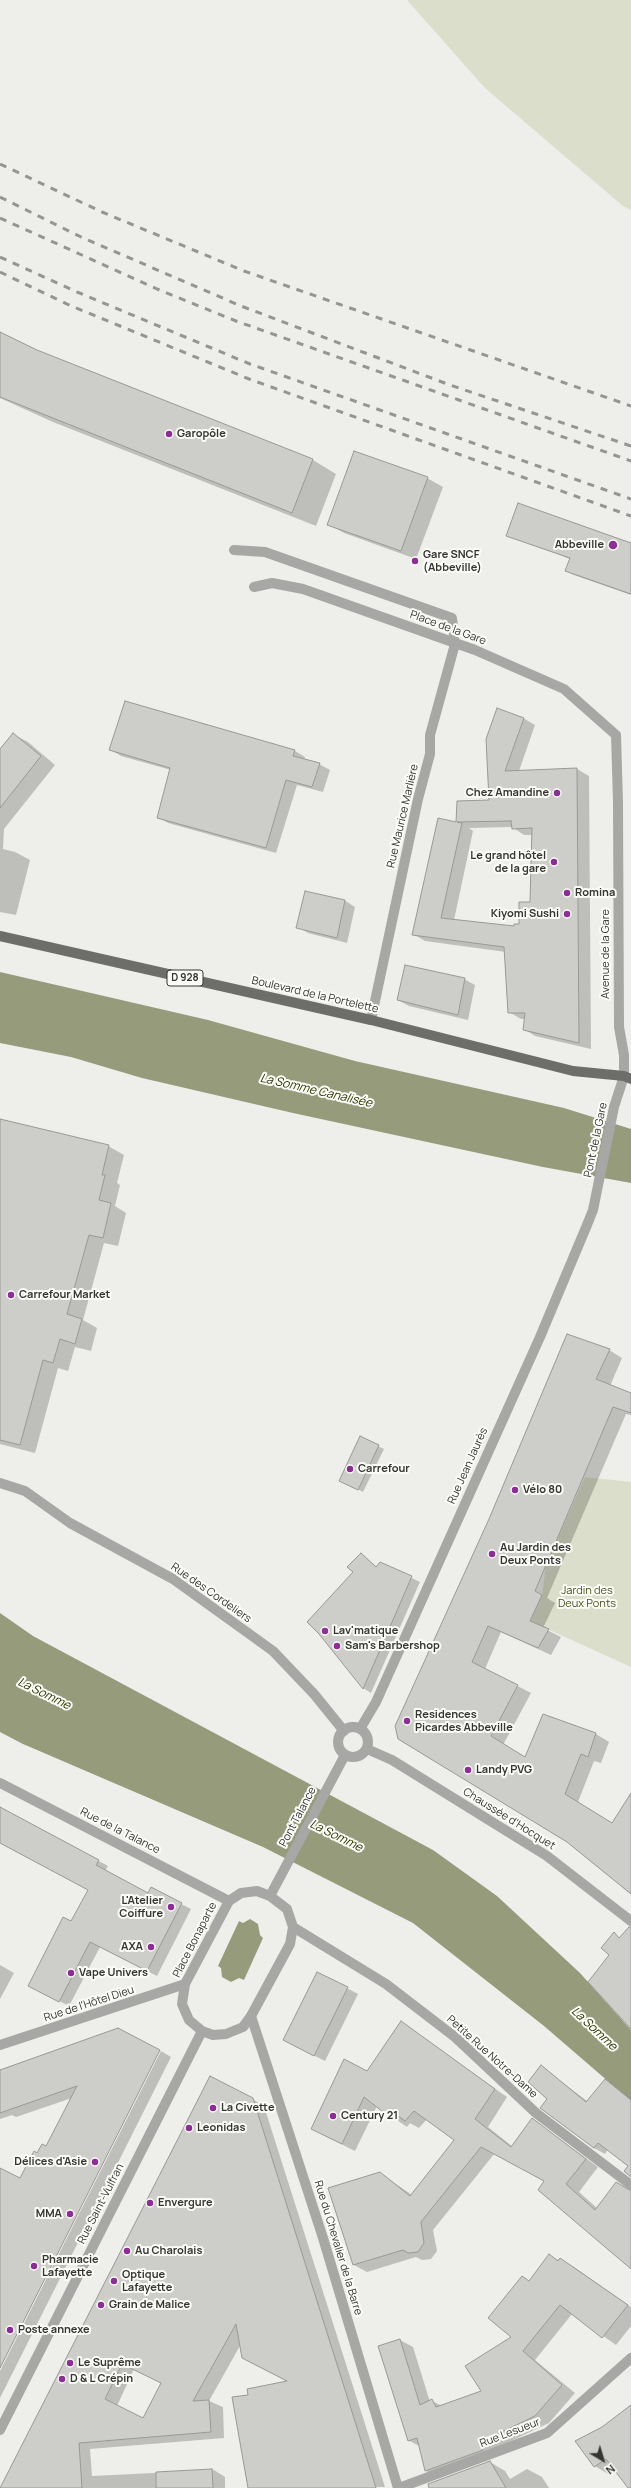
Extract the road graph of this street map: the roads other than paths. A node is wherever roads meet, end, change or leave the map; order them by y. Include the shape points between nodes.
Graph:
1 (234, 550) dead end
2 (254, 587) dead end
3 (452, 618) joint
4 (455, 644) junction
5 (616, 735) joint
6 (0, 936) edge
7 (371, 1020) junction
8 (628, 1078) edge
9 (593, 1210) joint
10 (0, 1483) edge
11 (360, 1729) junction
12 (344, 1731) junction
13 (367, 1750) junction
14 (346, 1755) junction
15 (0, 1783) edge
16 (270, 1896) junction
17 (229, 1901) junction
18 (631, 1921) edge
19 (293, 1927) junction
20 (185, 1984) junction
21 (251, 2016) junction
22 (202, 2031) junction
23 (0, 2045) edge
24 (631, 2185) edge
25 (631, 2358) edge
26 (0, 2430) edge
27 (398, 2488) edge

1 - 3 street, Place de la Gare via 265,552
2 - 4 street, Place de la Gare via 272,583 303,589
3 - 4 street, Rue Maurice Marlière
4 - 5 street, Place de la Gare via 475,650 564,689
4 - 7 street, Rue Maurice Marlière via 430,735 430,754
5 - 8 street, Avenue de la Gare via 619,1027
6 - 7 main road, Boulevard de la Portelette / D 928
7 - 8 main road, Boulevard de la Portelette / D 928 via 573,1071
8 - 9 street, Pont de la Gare via 614,1107
9 - 11 street, Rue Jean Jaurès via 540,1337 376,1702
10 - 12 street, Rue des Cordeliers via 25,1491 70,1523 173,1579 273,1651 314,1694
11 - 12 street via 354,1727
11 - 13 street via 368,1738
12 - 14 street via 338,1743
13 - 14 street via 357,1757
13 - 18 street, Chaussée d'Hocquet via 392,1760 548,1856
14 - 16 street, Pont Talance
15 - 17 street, Rue de la Talance
16 - 17 street, Place Bonaparte via 257,1891 241,1893
16 - 19 street, Place Bonaparte via 287,1909
17 - 20 street, Place Bonaparte
19 - 21 street via 290,1944
19 - 24 street, Petite Rue Notre-Dame via 399,1994 455,2037 536,2113
20 - 22 street, Place Bonaparte via 182,2004 189,2020
20 - 23 street, Rue de l'Hôtel Dieu
21 - 22 street via 243,2026 226,2034 213,2035
21 - 27 street, Rue du Chevalier de la Barre via 323,2238
22 - 26 street, Rue Saint-Vulfran
25 - 27 street, Rue Lesueur via 547,2433

